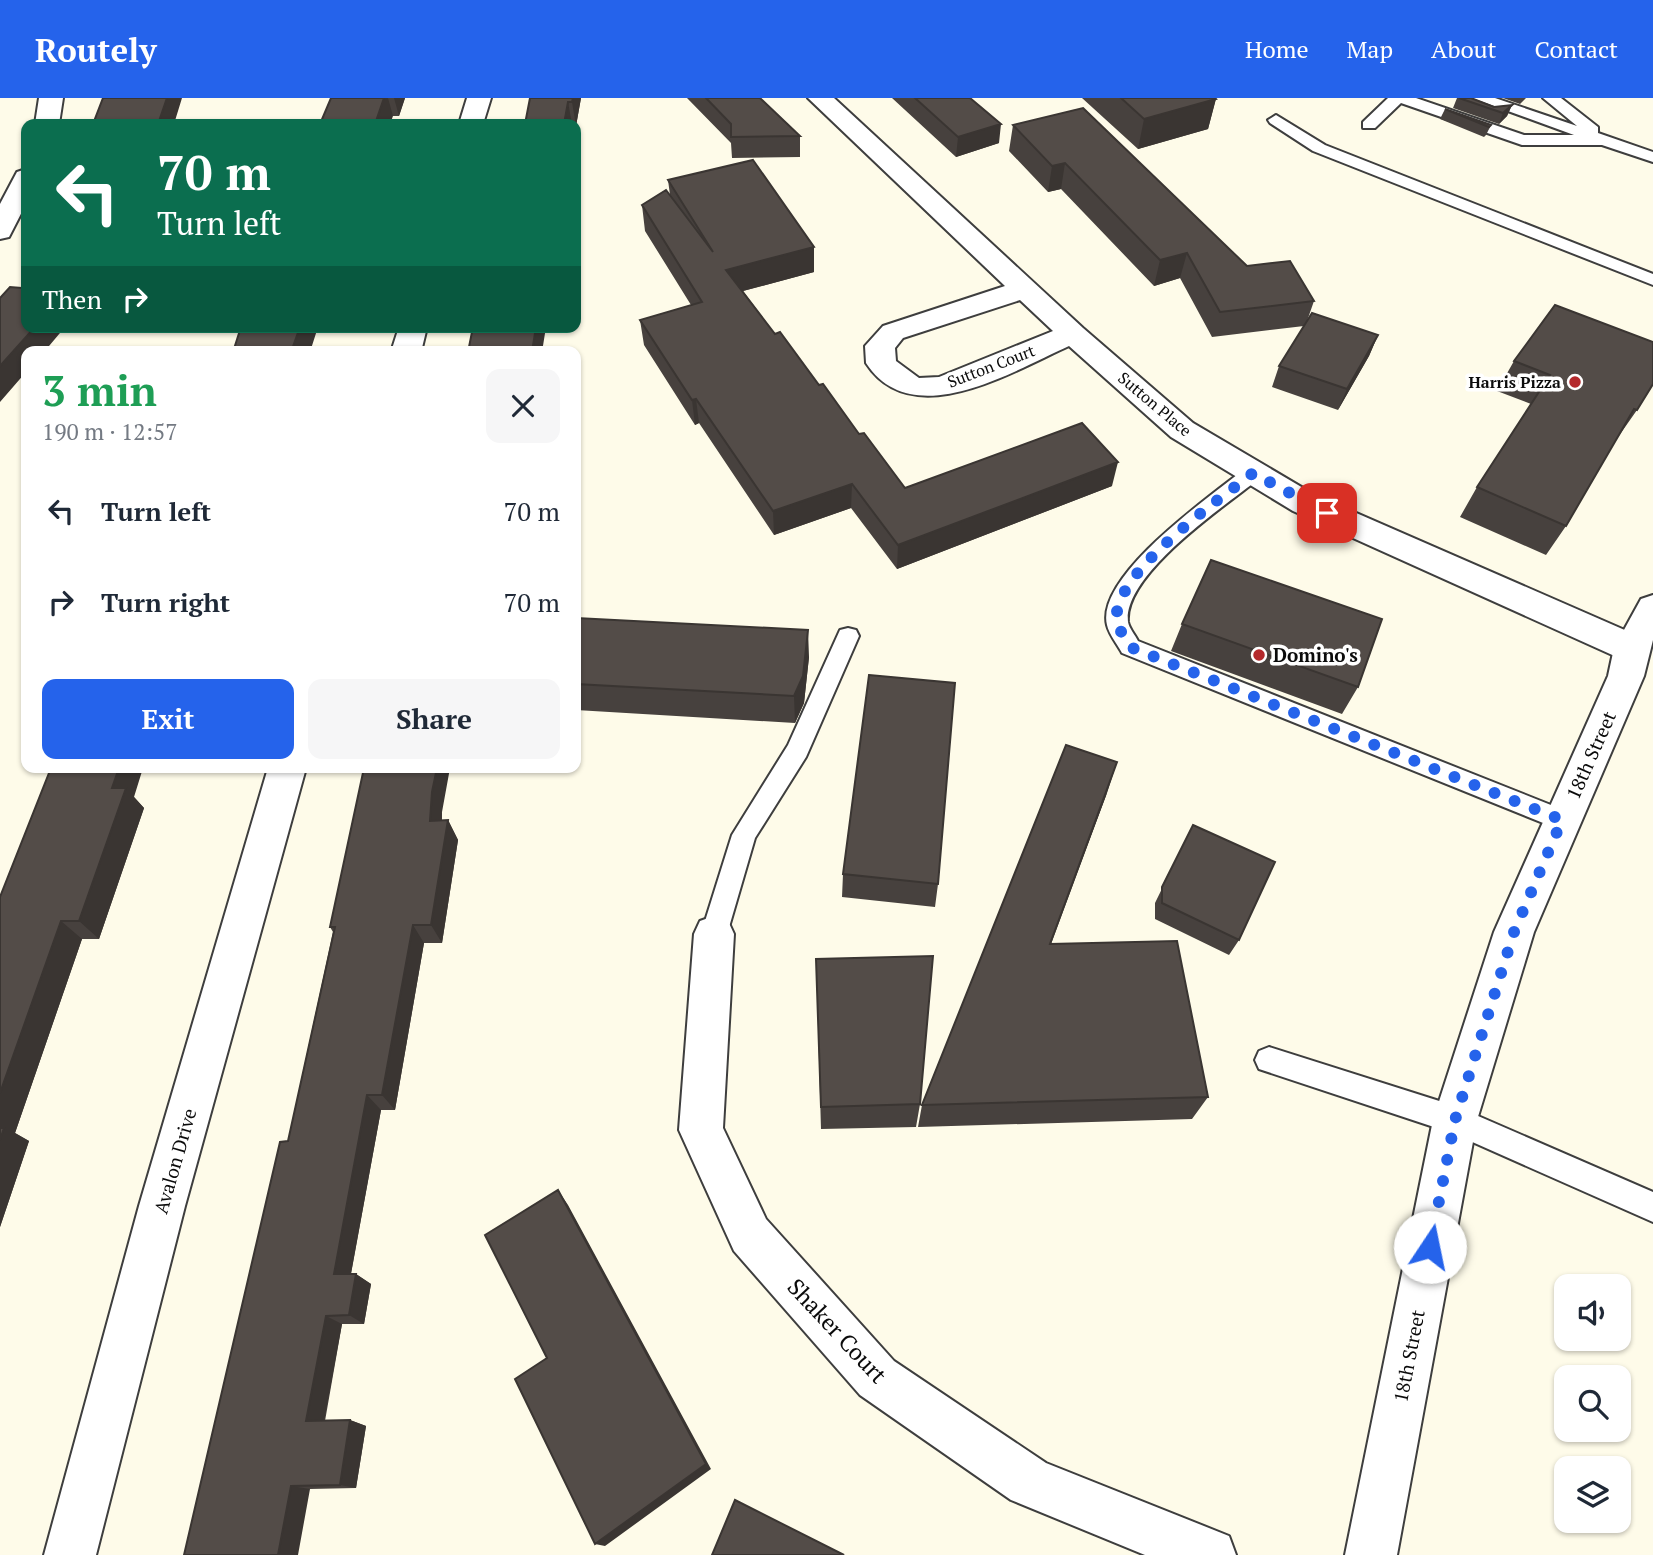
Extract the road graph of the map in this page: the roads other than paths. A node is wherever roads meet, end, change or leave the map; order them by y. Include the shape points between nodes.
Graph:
1 (51, 98) edge
2 (479, 98) edge
3 (820, 98) edge
4 (1399, 98) edge
5 (1429, 98) edge
6 (1505, 98) edge
7 (1528, 98) edge
8 (1551, 98) edge
9 (1474, 100) edge
10 (48, 119) edge
11 (473, 119) edge
12 (1276, 120) dead end
13 (1369, 125) dead end
14 (1604, 140) junction
15 (1653, 157) edge
16 (21, 187) edge
17 (0, 231) edge
18 (1653, 280) edge
19 (1026, 289) junction
20 (1073, 334) junction
21 (1253, 473) junction
22 (1653, 608) edge
23 (848, 636) dead end
24 (1631, 648) junction
25 (286, 773) edge
26 (1562, 820) junction
27 (714, 934) joint
28 (1269, 1060) dead end
29 (1455, 1120) junction
30 (1653, 1207) edge
31 (70, 1555) edge
32 (1210, 1555) edge
33 (1371, 1555) edge

1 - 10 street
2 - 11 street
3 - 19 street, Sutton Place
4 - 13 lane
4 - 14 lane via 1522,140
5 - 14 lane via 1529,133
6 - 14 lane
7 - 14 lane via 1548,105
8 - 14 lane
9 - 14 lane
12 - 18 lane via 1319,148
14 - 15 lane
16 - 17 street
19 - 20 street, Sutton Place
19 - 20 street, Sutton Court via 893,332 880,346 881,363 899,382 927,388
20 - 21 street, Sutton Place via 1182,430
21 - 24 street, Sutton Place via 1304,503
21 - 26 lane via 1150,556 1121,597 1117,622 1130,647
22 - 24 street, 18th Street
23 - 27 lane via 798,750 744,835
24 - 26 street, 18th Street via 1626,676
25 - 31 street, Avalon Drive via 162,1206
26 - 29 street, 18th Street via 1514,932
27 - 32 street, Shaker Court via 702,1130 750,1235 877,1378 1029,1482
28 - 29 lane
29 - 30 lane
29 - 33 street, 18th Street

